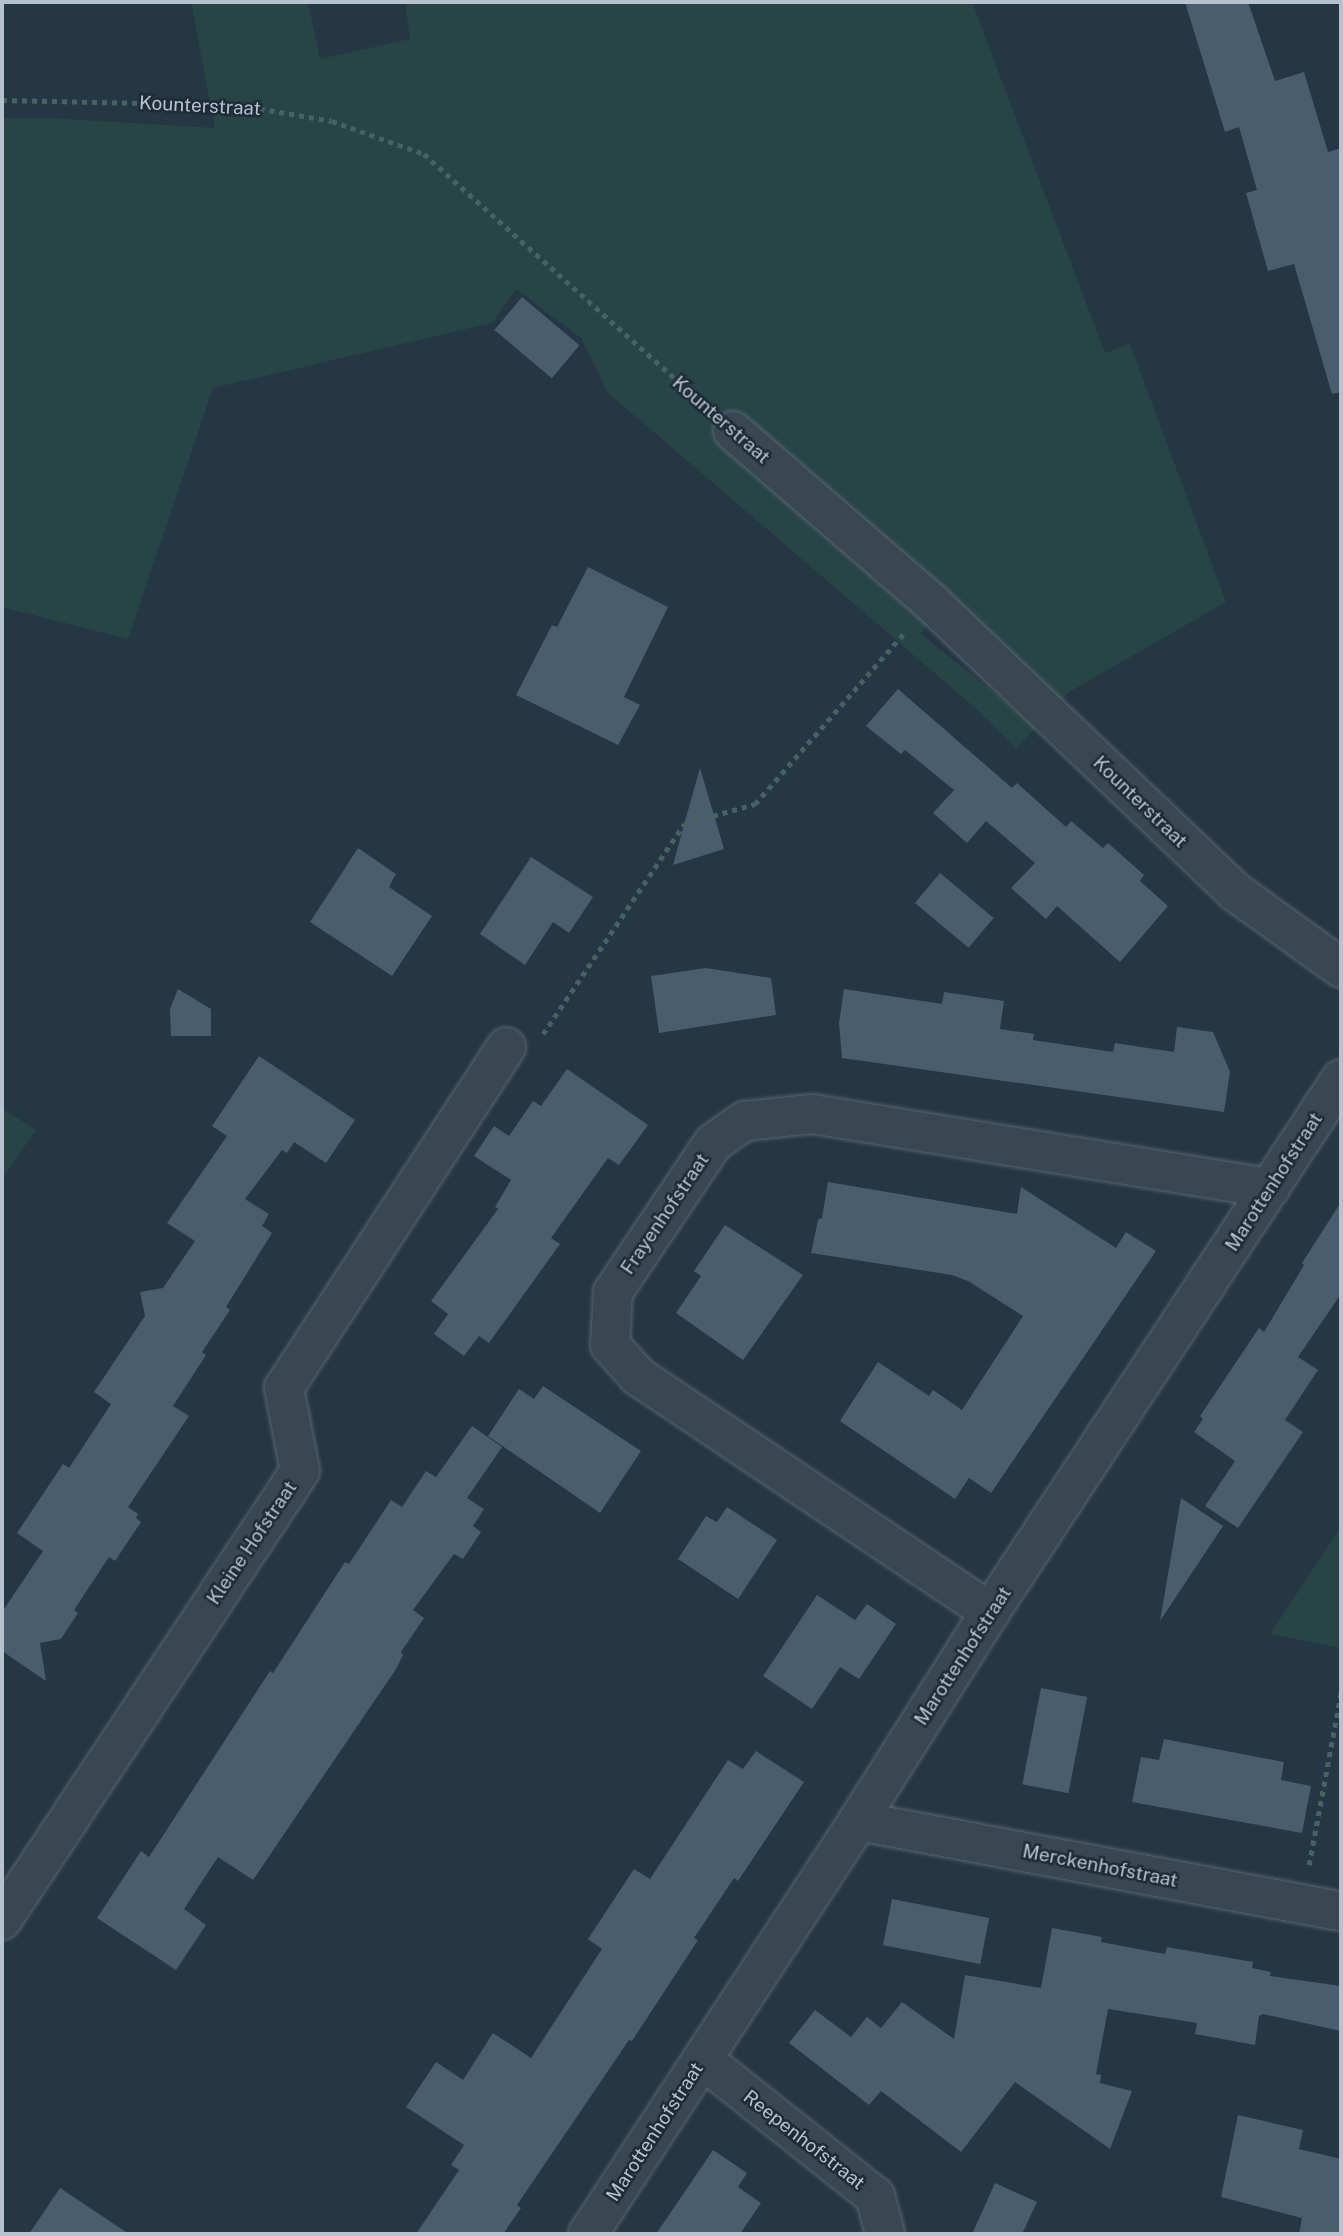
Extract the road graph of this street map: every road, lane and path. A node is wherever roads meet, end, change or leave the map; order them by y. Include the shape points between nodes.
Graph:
1 (2, 100) edge
2 (733, 431) joint
3 (931, 602) junction
4 (1341, 968) edge
5 (506, 1047) joint
6 (1341, 1079) edge
7 (1270, 1188) junction
8 (990, 1612) junction
9 (1341, 1692) edge
10 (858, 1821) junction
11 (1301, 1903) junction
12 (1341, 1911) edge
13 (2, 1920) edge
14 (702, 2059) junction
15 (588, 2234) edge
16 (884, 2234) edge

1 - 2 path, Kounterstraat via 240,105 331,121 424,153
2 - 3 street, Kounterstraat
3 - 4 street, Kounterstraat via 1234,891
3 - 5 path via 755,804 684,824 541,1038
5 - 13 street, Kleine Hofstraat via 284,1388 300,1471
6 - 7 street, Marottenhofstraat
7 - 8 street, Marottenhofstraat
7 - 8 street, Frayenhofstraat via 812,1114 745,1121 713,1143 613,1292 610,1345 638,1376
8 - 10 street, Marottenhofstraat
9 - 11 path
10 - 11 street, Merckenhofstraat
10 - 14 street, Marottenhofstraat
11 - 12 street, Merckenhofstraat
14 - 15 street, Marottenhofstraat
14 - 16 street, Reepenhofstraat via 875,2196

